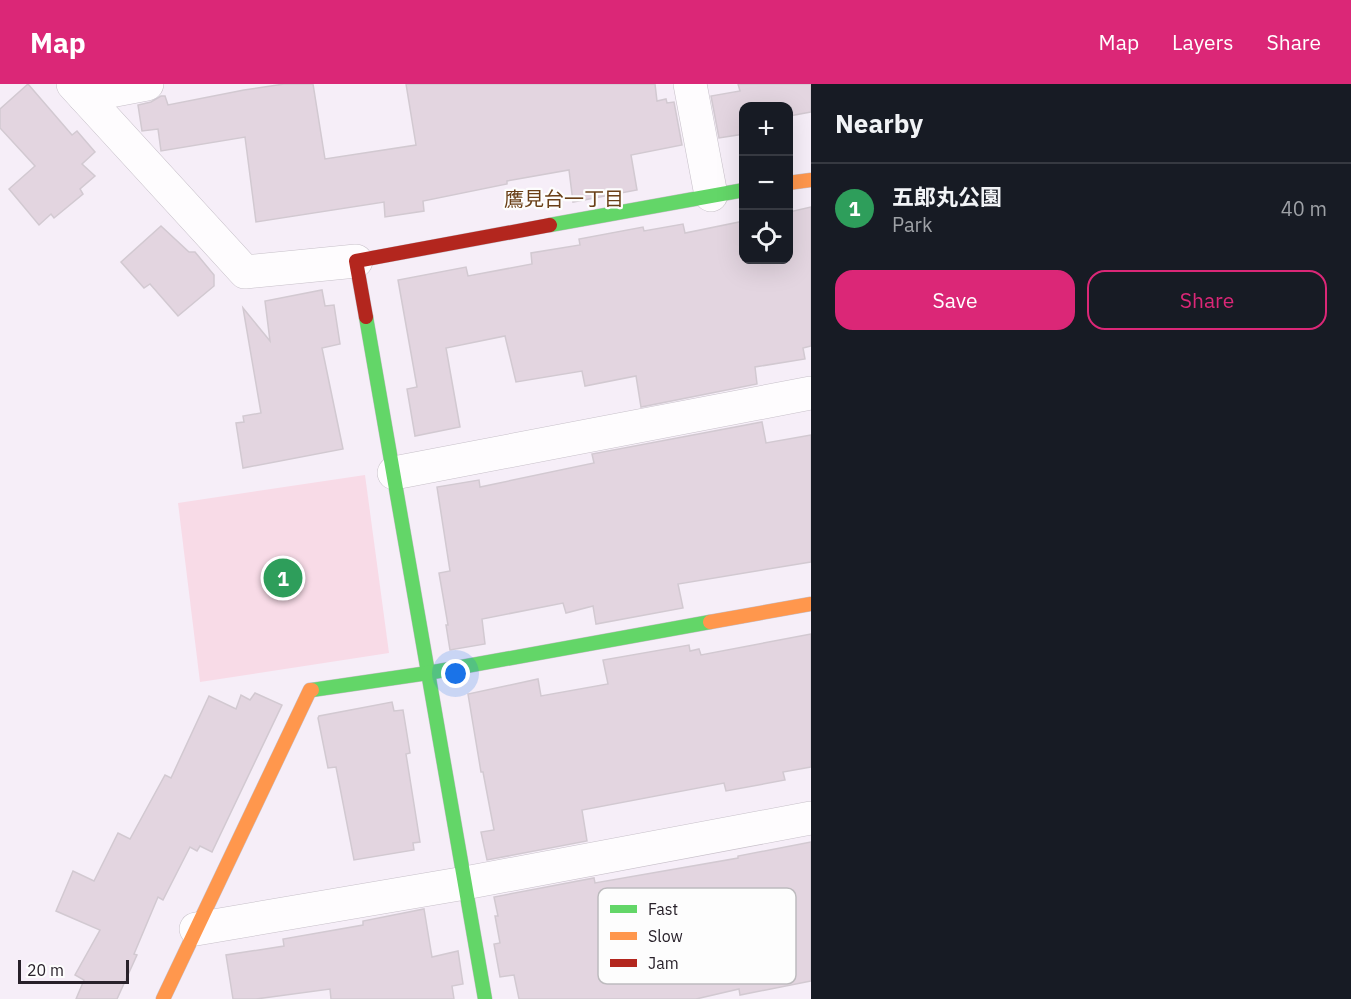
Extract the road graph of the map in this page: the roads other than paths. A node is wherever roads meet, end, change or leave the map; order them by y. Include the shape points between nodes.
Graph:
1 (147, 84) edge
2 (690, 84) edge
3 (78, 90) edge
4 (811, 180) edge
5 (793, 182) edge
6 (739, 191) edge
7 (711, 195) junction
8 (356, 261) junction
9 (811, 393) edge
10 (394, 473) junction
11 (811, 604) edge
12 (428, 673) junction
13 (811, 818) edge
14 (465, 883) junction
15 (196, 929) junction
16 (163, 999) edge
17 (485, 999) edge

1 - 3 street
2 - 7 street
3 - 8 street via 244,272
4 - 5 street
6 - 7 street
7 - 8 street
8 - 10 street
9 - 10 street
10 - 12 street
11 - 12 street
12 - 14 street
12 - 15 street via 310,690
13 - 14 street
14 - 15 street
14 - 17 street
15 - 16 street

